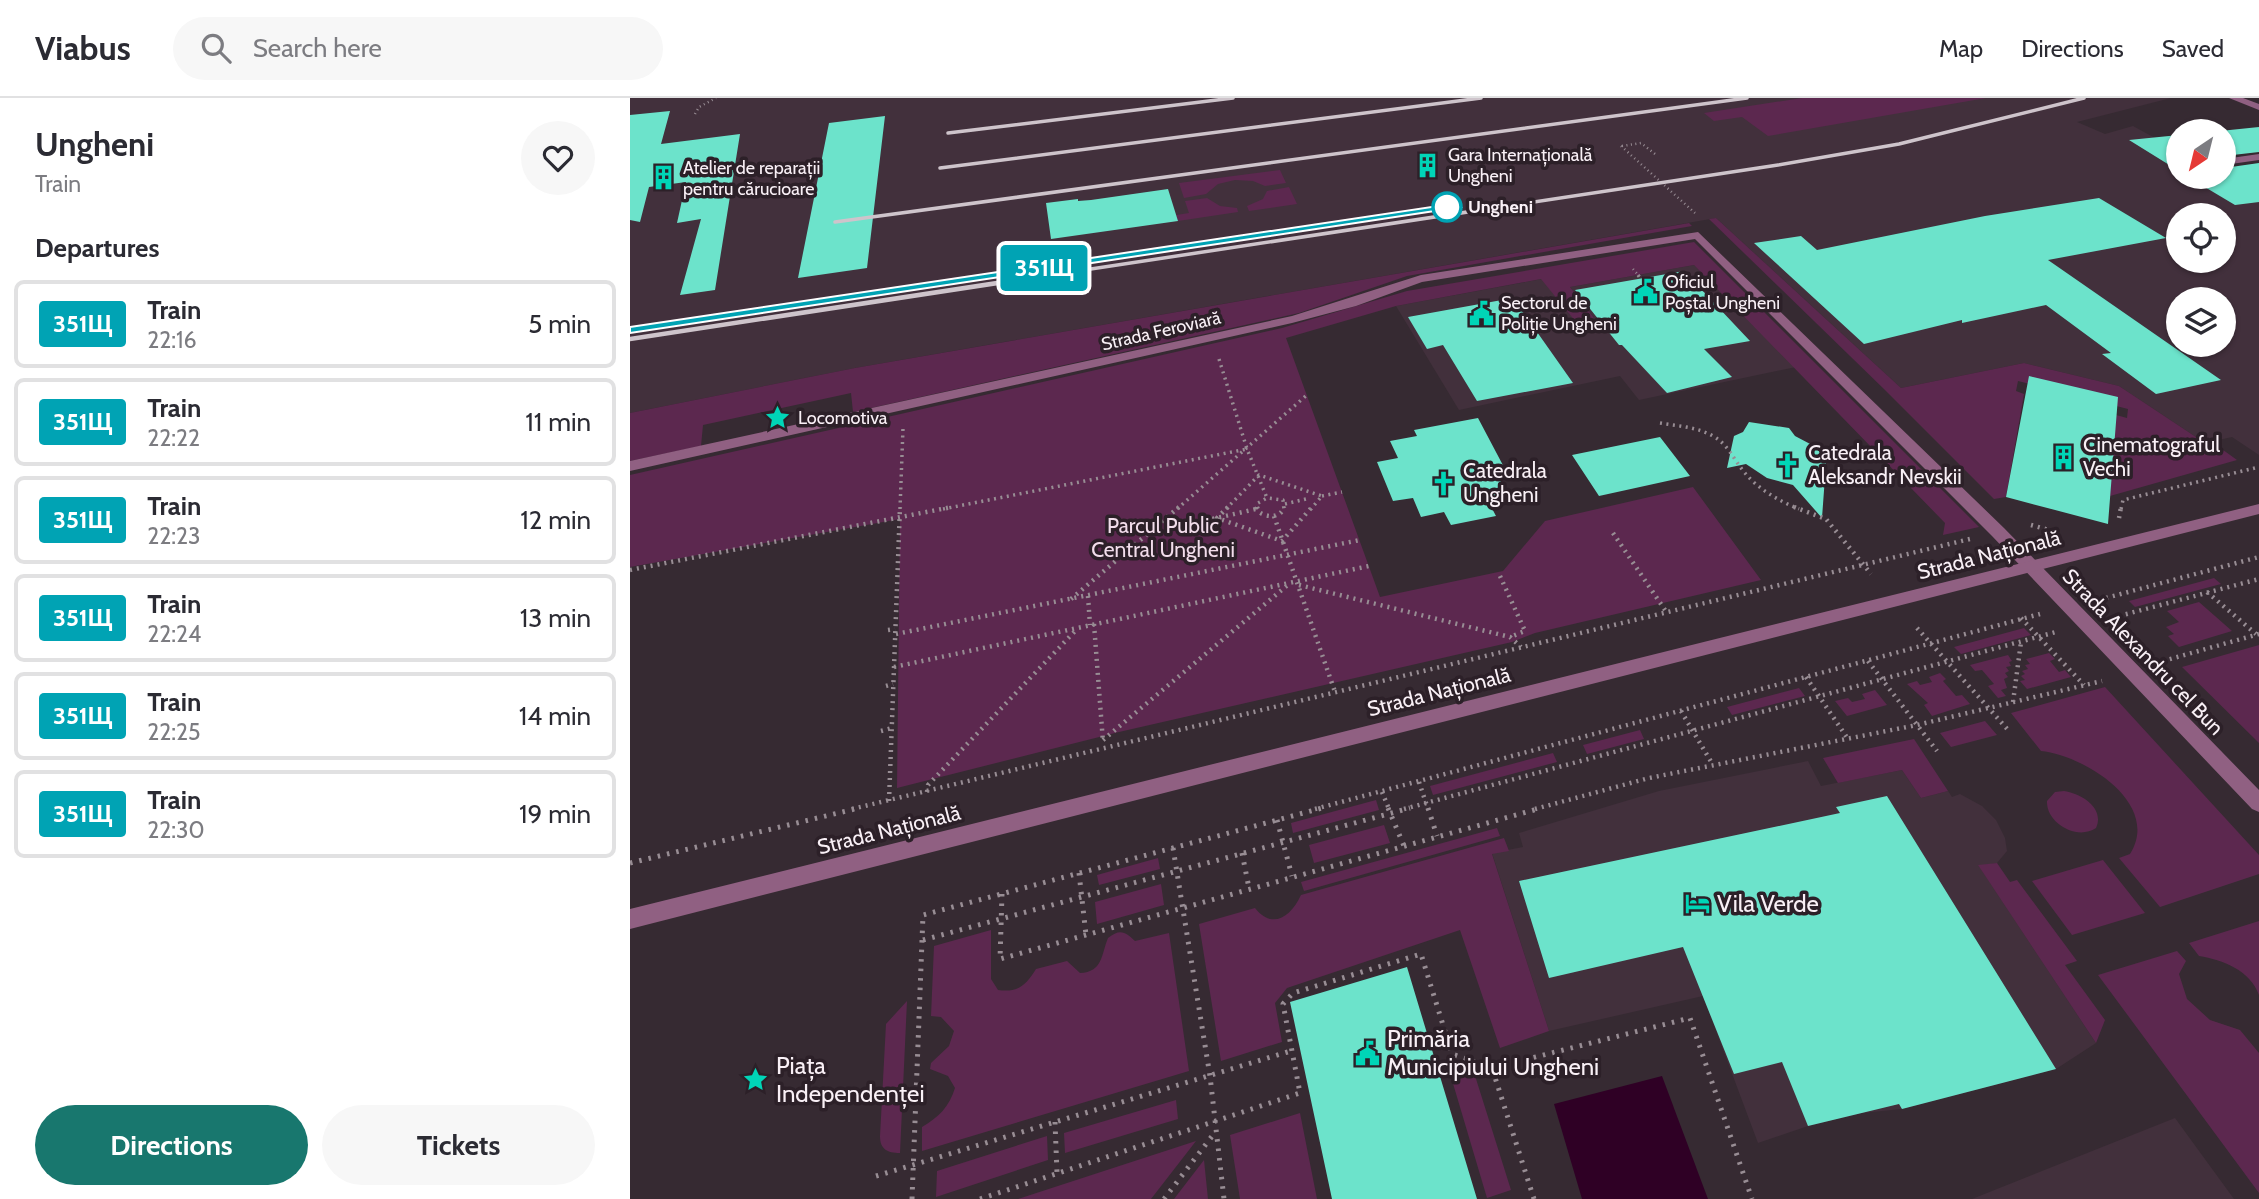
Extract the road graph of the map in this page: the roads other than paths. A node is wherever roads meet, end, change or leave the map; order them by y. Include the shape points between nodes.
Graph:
1 (2234, 98) edge
2 (2259, 107) edge
3 (2259, 157) edge
4 (2236, 160) edge
5 (1699, 235) joint
6 (630, 467) edge
7 (2259, 509) edge
8 (2033, 568) junction
9 (2259, 803) edge
10 (630, 919) edge

1 - 2 street
3 - 4 street
5 - 6 street, Strada Feroviară via 1421,279 1317,313 1213,338
5 - 8 street, Strada Alexandru cel Bun
7 - 8 street, Strada Națională
8 - 9 street, Strada Alexandru cel Bun
8 - 10 street, Strada Națională

